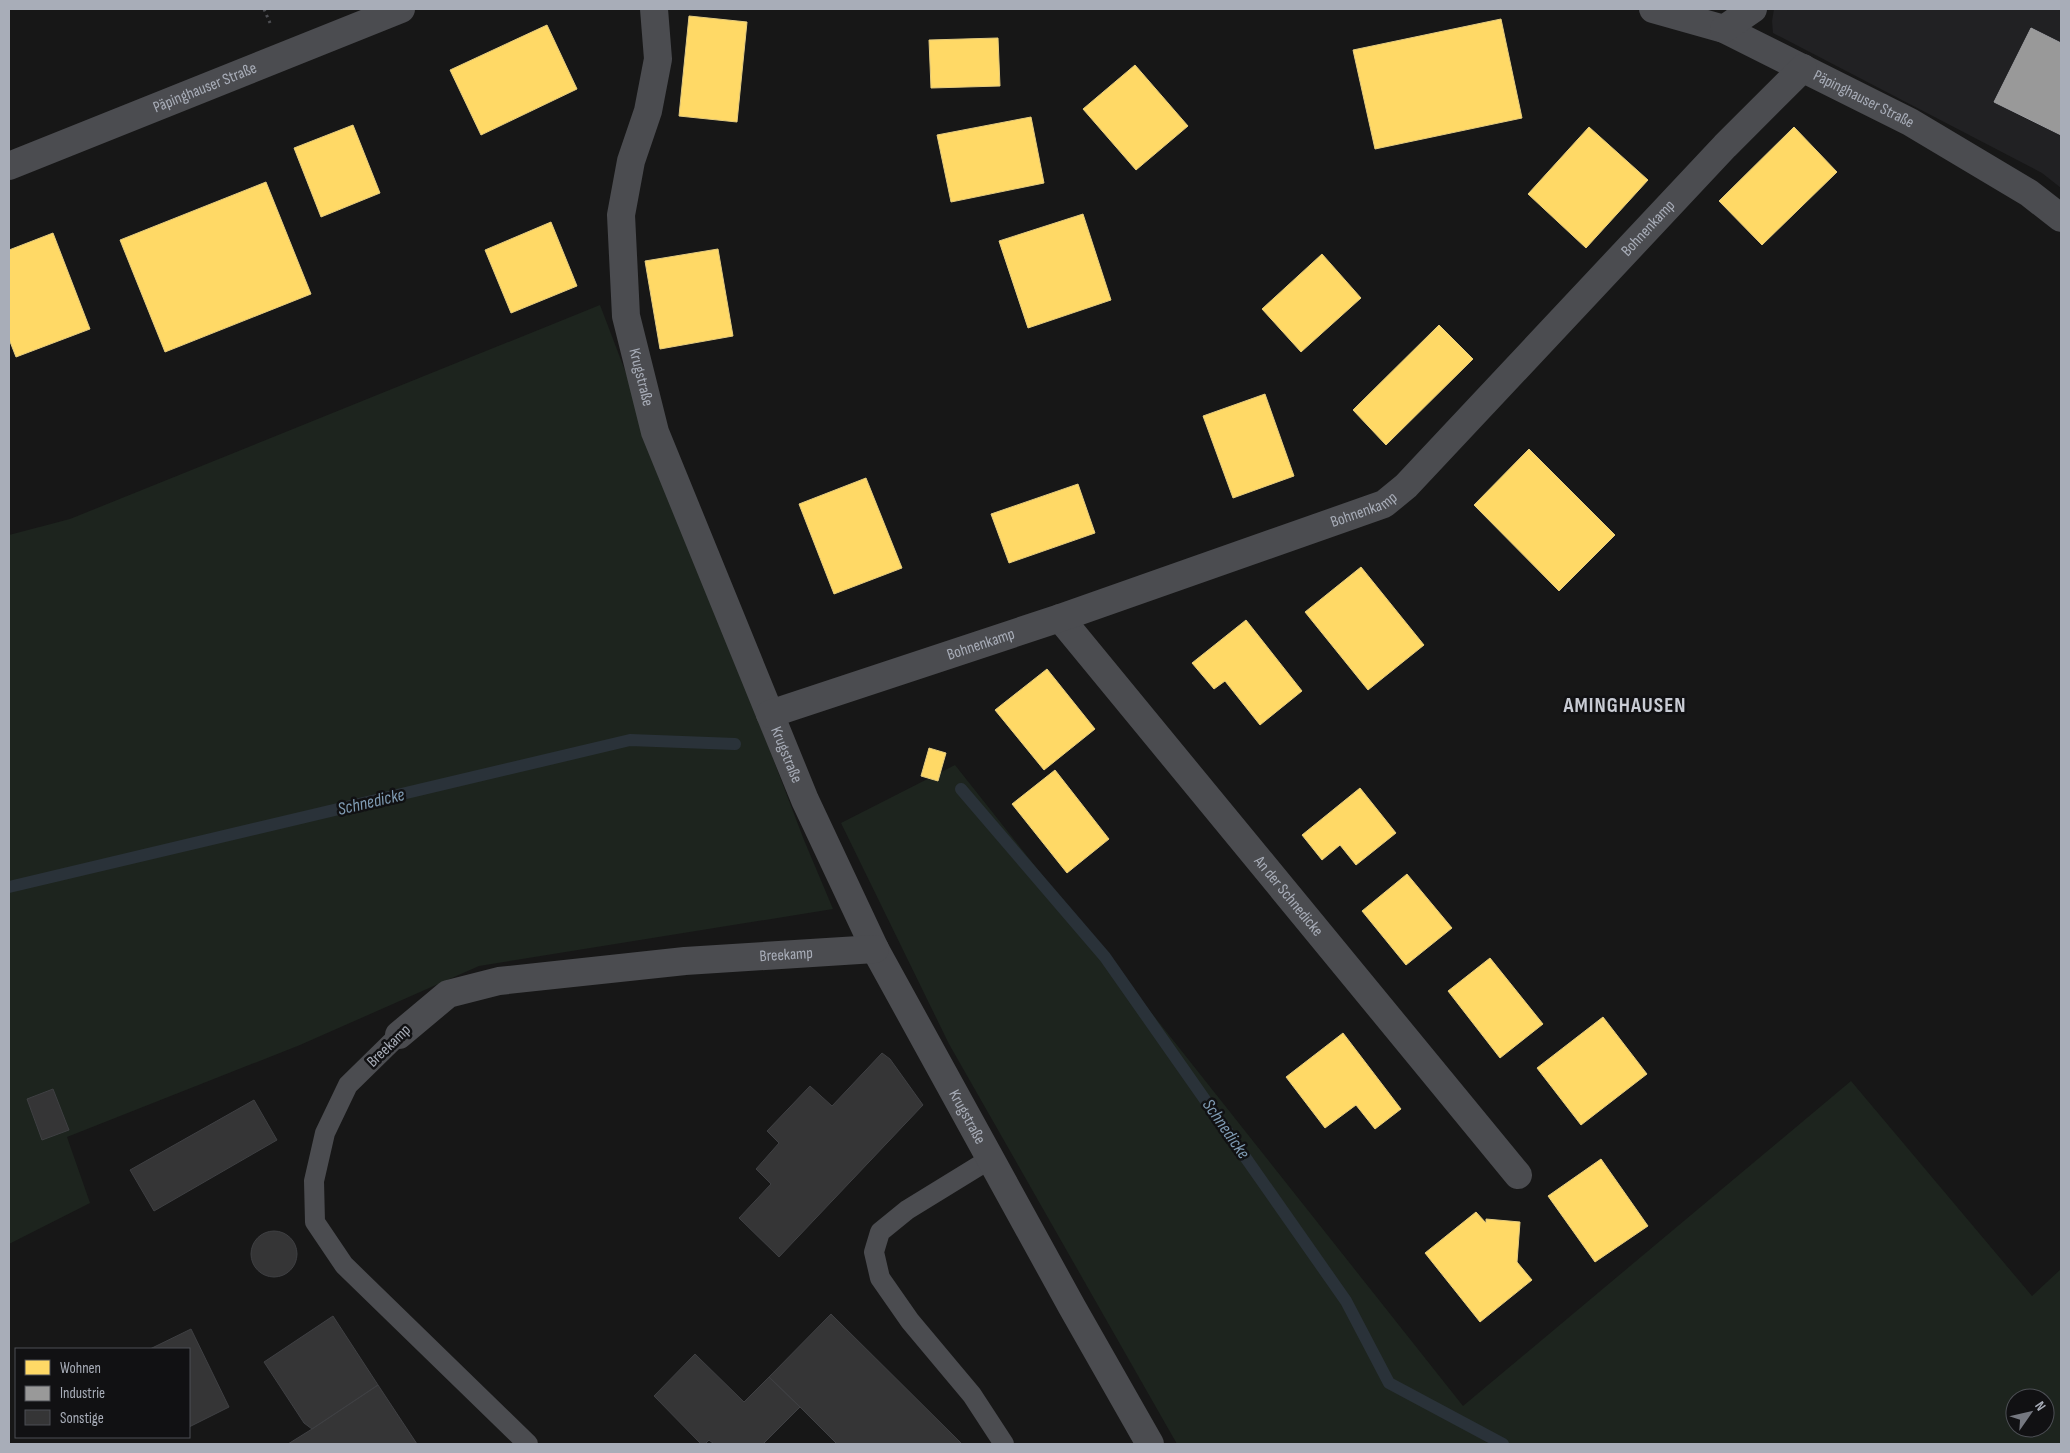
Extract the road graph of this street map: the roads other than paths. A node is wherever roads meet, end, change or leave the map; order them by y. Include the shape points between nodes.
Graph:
1 (401, 9) edge
2 (654, 9) edge
3 (1653, 9) edge
4 (1753, 9) edge
5 (1724, 29) junction
6 (1803, 68) junction
7 (9, 166) edge
8 (2061, 218) edge
9 (1060, 618) junction
10 (770, 714) junction
11 (875, 949) junction
12 (399, 1035) joint
13 (990, 1159) junction
14 (1518, 1175) dead end
15 (528, 1444) edge
16 (1004, 1444) edge
17 (1150, 1444) edge

1 - 7 street, Päpinghauser Straße
2 - 10 street, Krugstraße via 658,59 648,111 631,161 621,215 626,316 655,432
3 - 5 street, Päpinghauser Straße
4 - 5 street
5 - 6 street, Päpinghauser Straße
6 - 8 street, Päpinghauser Straße via 1910,122 2029,193
6 - 9 street, Bohnenkamp via 1725,146 1406,486 1384,504
9 - 10 street, Bohnenkamp
9 - 14 street, An der Schnedicke
10 - 11 street, Krugstraße via 805,800
11 - 12 street, Breekamp via 685,961 499,981 448,994
11 - 13 street, Krugstraße
12 - 15 lane, Breekamp via 348,1085 325,1133 314,1181 315,1222 344,1265
13 - 16 lane via 907,1210 880,1232 874,1252 880,1278 910,1321 972,1395
13 - 17 street, Krugstraße

